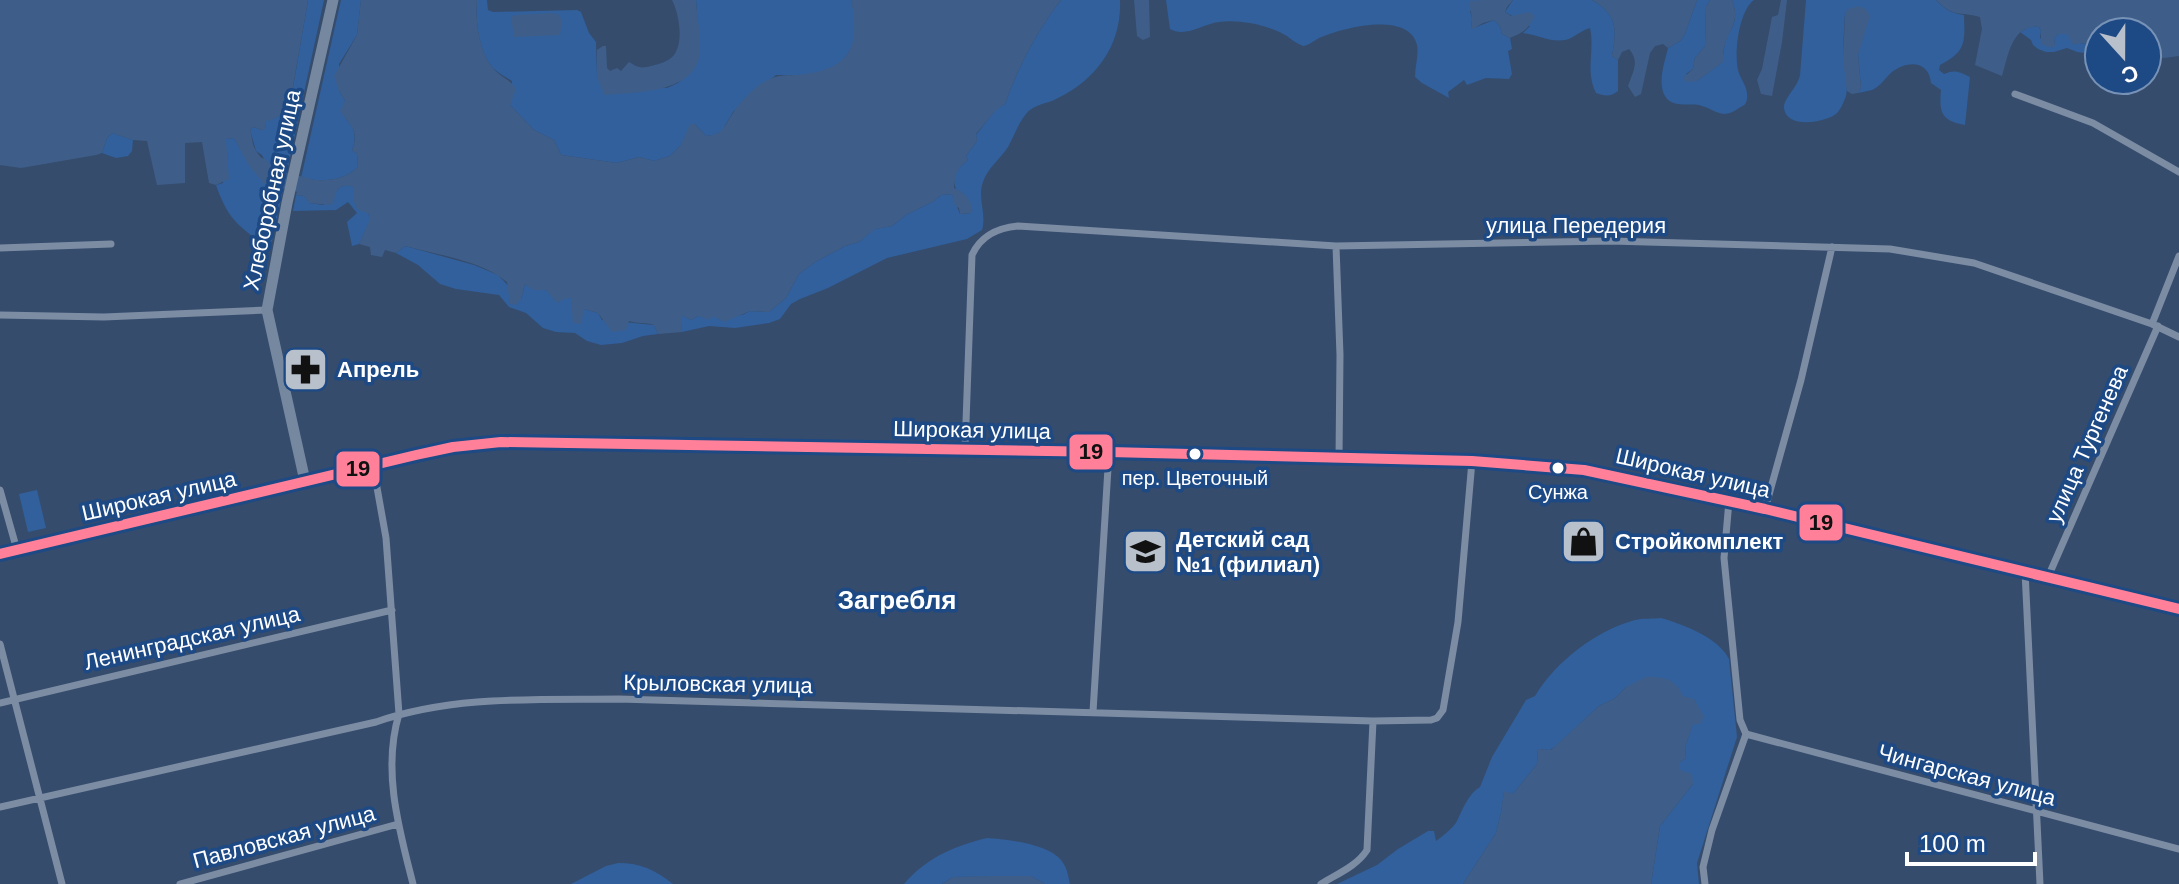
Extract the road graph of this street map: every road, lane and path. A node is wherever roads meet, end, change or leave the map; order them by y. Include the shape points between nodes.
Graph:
1 (333, 0) edge
2 (2015, 94) dead end
3 (2179, 172) edge
4 (111, 244) dead end
5 (1336, 246) junction
6 (1832, 247) junction
7 (0, 248) edge
8 (2179, 256) edge
9 (267, 310) junction
10 (0, 315) edge
11 (2155, 325) junction
12 (2179, 337) edge
13 (965, 450) junction
14 (1109, 452) junction
15 (1339, 458) junction
16 (1472, 461) junction
17 (373, 465) junction
18 (305, 481) junction
19 (0, 490) edge
20 (1729, 501) junction
21 (1765, 509) junction
22 (17, 550) junction
23 (0, 554) edge
24 (2025, 571) junction
25 (2048, 577) junction
26 (2179, 609) edge
27 (392, 610) junction
28 (0, 644) edge
29 (14, 699) junction
30 (0, 703) edge
31 (1093, 712) junction
32 (399, 714) junction
33 (1373, 721) junction
34 (1746, 734) junction
35 (41, 799) junction
36 (0, 807) edge
37 (2035, 812) junction
38 (398, 824) junction
39 (2179, 849) edge
40 (62, 884) edge
41 (180, 884) edge
42 (413, 884) edge
43 (1321, 884) edge
44 (1705, 884) edge
45 (2040, 884) edge

1 - 9 street, Хлеборобная улица
2 - 3 street via 2093,123
4 - 7 street
5 - 6 street, улица Передерия via 1611,241
5 - 13 street, улица Передерия via 1018,226 989,234 972,255
5 - 15 street
6 - 11 street, улица Передерия via 1890,249 1974,263
6 - 21 street
8 - 11 street, улица Тургенева
9 - 10 street
9 - 18 street, Хлеборобная улица
11 - 12 street, улица Передерия
11 - 25 street, улица Тургенева
13 - 14 street, Широкая улица
13 - 17 street, Широкая улица via 501,442
14 - 15 street, Широкая улица
14 - 31 street
15 - 16 street, Широкая улица
16 - 20 street, Широкая улица via 1584,470
16 - 33 street, Крыловская улица via 1458,622 1443,710 1437,718 1420,722
17 - 18 street, Широкая улица
17 - 27 street
18 - 22 street, Широкая улица
19 - 22 street
20 - 21 street, Широкая улица
20 - 34 street via 1724,558 1740,720
21 - 24 street, Широкая улица
22 - 23 street, Широкая улица
24 - 25 street, Широкая улица
24 - 37 street
25 - 26 street, Широкая улица
27 - 29 street, Ленинградская улица
27 - 32 street
28 - 29 street
29 - 30 street, Ленинградская улица
29 - 35 street
31 - 32 street, Крыловская улица via 605,699 469,703
31 - 33 street, Крыловская улица
32 - 35 street, Крыловская улица
32 - 38 street via 392,759
33 - 43 street via 1367,850
34 - 37 street, Чингарская улица
34 - 44 street via 1712,830 1703,867
35 - 36 street, Крыловская улица
35 - 40 street
37 - 39 street, Чингарская улица
37 - 45 street
38 - 41 street, Павловская улица
38 - 42 street

